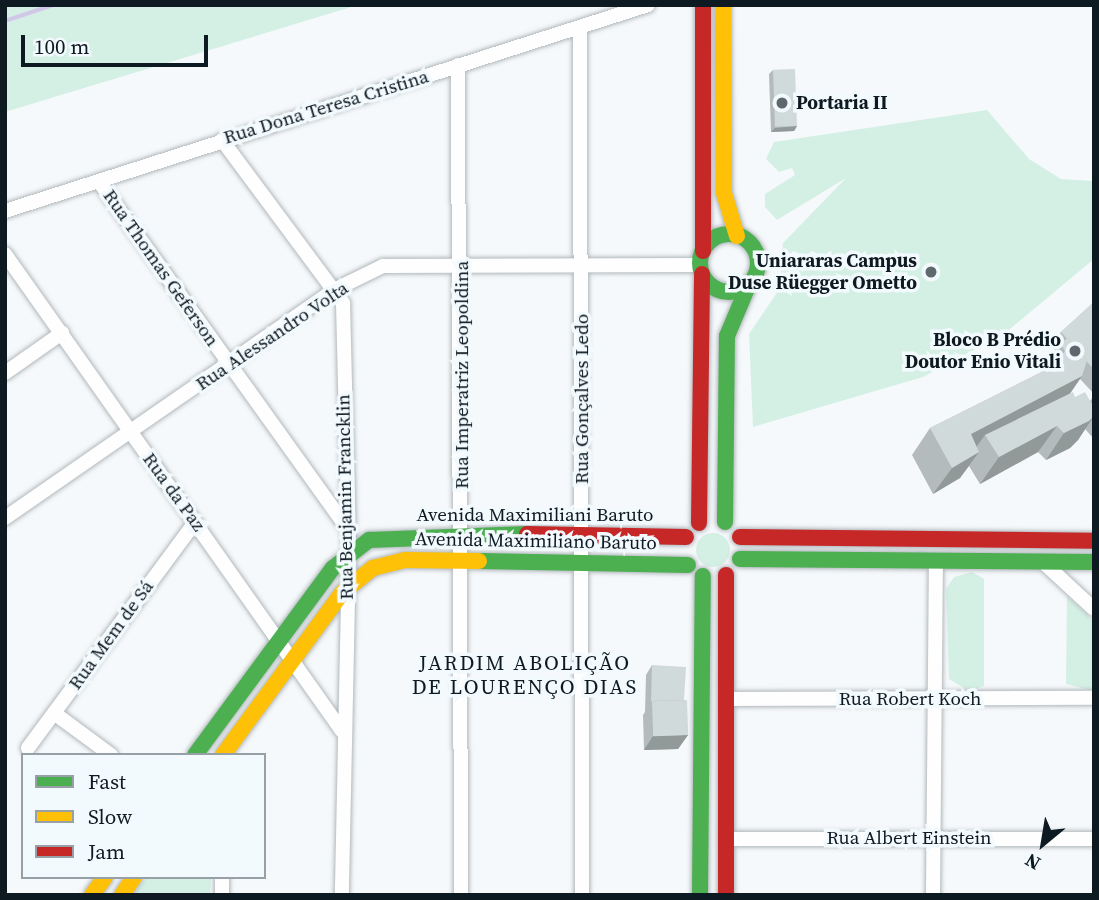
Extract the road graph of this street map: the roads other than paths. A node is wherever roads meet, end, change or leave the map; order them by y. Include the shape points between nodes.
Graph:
1 (648, 5) edge
2 (703, 5) edge
3 (723, 5) edge
4 (580, 29) junction
5 (458, 65) junction
6 (222, 140) junction
7 (100, 183) junction
8 (5, 211) edge
9 (737, 236) junction
10 (5, 254) edge
11 (582, 262) junction
12 (702, 263) junction
13 (462, 264) junction
14 (749, 284) junction
15 (334, 290) junction
16 (62, 332) junction
17 (227, 363) junction
18 (5, 373) edge
19 (131, 434) junction
20 (5, 518) edge
21 (195, 522) junction
22 (724, 522) junction
23 (699, 523) junction
24 (344, 524) junction
25 (463, 533) junction
26 (581, 535) junction
27 (686, 537) junction
28 (740, 537) junction
29 (1094, 541) edge
30 (1046, 542) junction
31 (349, 552) junction
32 (740, 559) junction
33 (462, 562) junction
34 (580, 562) junction
35 (1043, 562) junction
36 (1094, 562) edge
37 (936, 563) junction
38 (688, 565) junction
39 (726, 575) junction
40 (703, 576) junction
41 (347, 589) junction
42 (1094, 609) edge
43 (279, 640) junction
44 (294, 664) junction
45 (1094, 698) edge
46 (725, 699) junction
47 (934, 700) junction
48 (54, 713) junction
49 (342, 730) junction
50 (28, 748) dead end
51 (108, 753) edge
52 (196, 753) edge
53 (225, 753) edge
54 (932, 836) junction
55 (725, 839) junction
56 (1094, 839) edge
57 (104, 879) edge
58 (133, 879) edge
59 (92, 895) edge
60 (122, 895) edge
61 (342, 895) edge
62 (461, 895) edge
63 (582, 895) edge
64 (700, 895) edge
65 (726, 895) edge
66 (933, 895) edge

1 - 4 street, Rua Dona Teresa Cristina
2 - 12 street
3 - 9 street via 724,193
4 - 5 street, Rua Dona Teresa Cristina
4 - 11 street, Rua Gonçalves Ledo
5 - 6 street, Rua Dona Teresa Cristina
5 - 13 street, Rua Imperatriz Leopoldina
6 - 7 street, Rua Dona Teresa Cristina
6 - 15 street, Rua Benjamin Francklin
7 - 8 street, Rua Dona Teresa Cristina
7 - 17 street, Rua Thomas Geferson
9 - 12 street via 719,236
9 - 14 street via 757,257
10 - 16 street, Rua da Paz
11 - 12 street, Rua Alessandro Volta
11 - 13 street, Rua Alessandro Volta
11 - 26 street, Rua Gonçalves Ledo
12 - 14 street via 722,291
12 - 23 street
13 - 15 street, Rua Alessandro Volta via 383,266
13 - 25 street, Rua Imperatriz Leopoldina
14 - 22 street via 727,336
15 - 17 street, Rua Alessandro Volta
15 - 24 street, Rua Benjamin Francklin via 342,303
16 - 18 street
16 - 19 street, Rua da Paz
17 - 19 street, Rua Alessandro Volta
17 - 24 street, Rua Thomas Geferson
19 - 20 street, Rua Alessandro Volta
19 - 21 street, Rua da Paz
21 - 43 street, Rua da Paz
21 - 48 street, Rua Mem de Sá
22 - 23 street
22 - 28 street
23 - 27 street
24 - 31 street, Rua Benjamin Francklin
25 - 26 street, Avenida Maximiliani Baruto
25 - 31 street, Avenida Maximiliani Baruto via 369,540
25 - 33 street, Rua Imperatriz Leopoldina
26 - 27 street, Avenida Maximiliani Baruto
26 - 34 street, Rua Gonçalves Ledo
27 - 38 street
28 - 30 street
28 - 32 street
29 - 30 street
30 - 35 street
31 - 41 street, Rua Benjamin Francklin
31 - 43 street, Avenida Maximiliani Baruto
32 - 37 street
32 - 39 street
33 - 34 street, Avenida Maximiliano Baruto
33 - 41 street, Avenida Maximiliano Baruto via 404,560 373,568
33 - 62 street, Rua Imperatriz Leopoldina
34 - 38 street, Avenida Maximiliano Baruto
34 - 63 street, Rua Gonçalves Ledo
35 - 36 street
35 - 37 street
35 - 42 street
37 - 47 street
38 - 40 street
39 - 40 street
39 - 46 street
40 - 64 street
41 - 44 street, Avenida Maximiliano Baruto
41 - 49 street, Rua Benjamin Francklin
43 - 44 street, Rua da Paz
43 - 52 street, Avenida Maximiliani Baruto
44 - 49 street, Rua da Paz
44 - 53 street, Avenida Maximiliano Baruto
45 - 47 street, Rua Robert Koch
46 - 47 street, Rua Robert Koch
46 - 55 street
47 - 54 street
48 - 50 street, Rua Mem de Sá
48 - 51 street
49 - 61 street, Rua Benjamin Francklin
54 - 55 street, Rua Albert Einstein
54 - 56 street, Rua Albert Einstein
54 - 66 street
55 - 65 street
57 - 59 street
58 - 60 street

